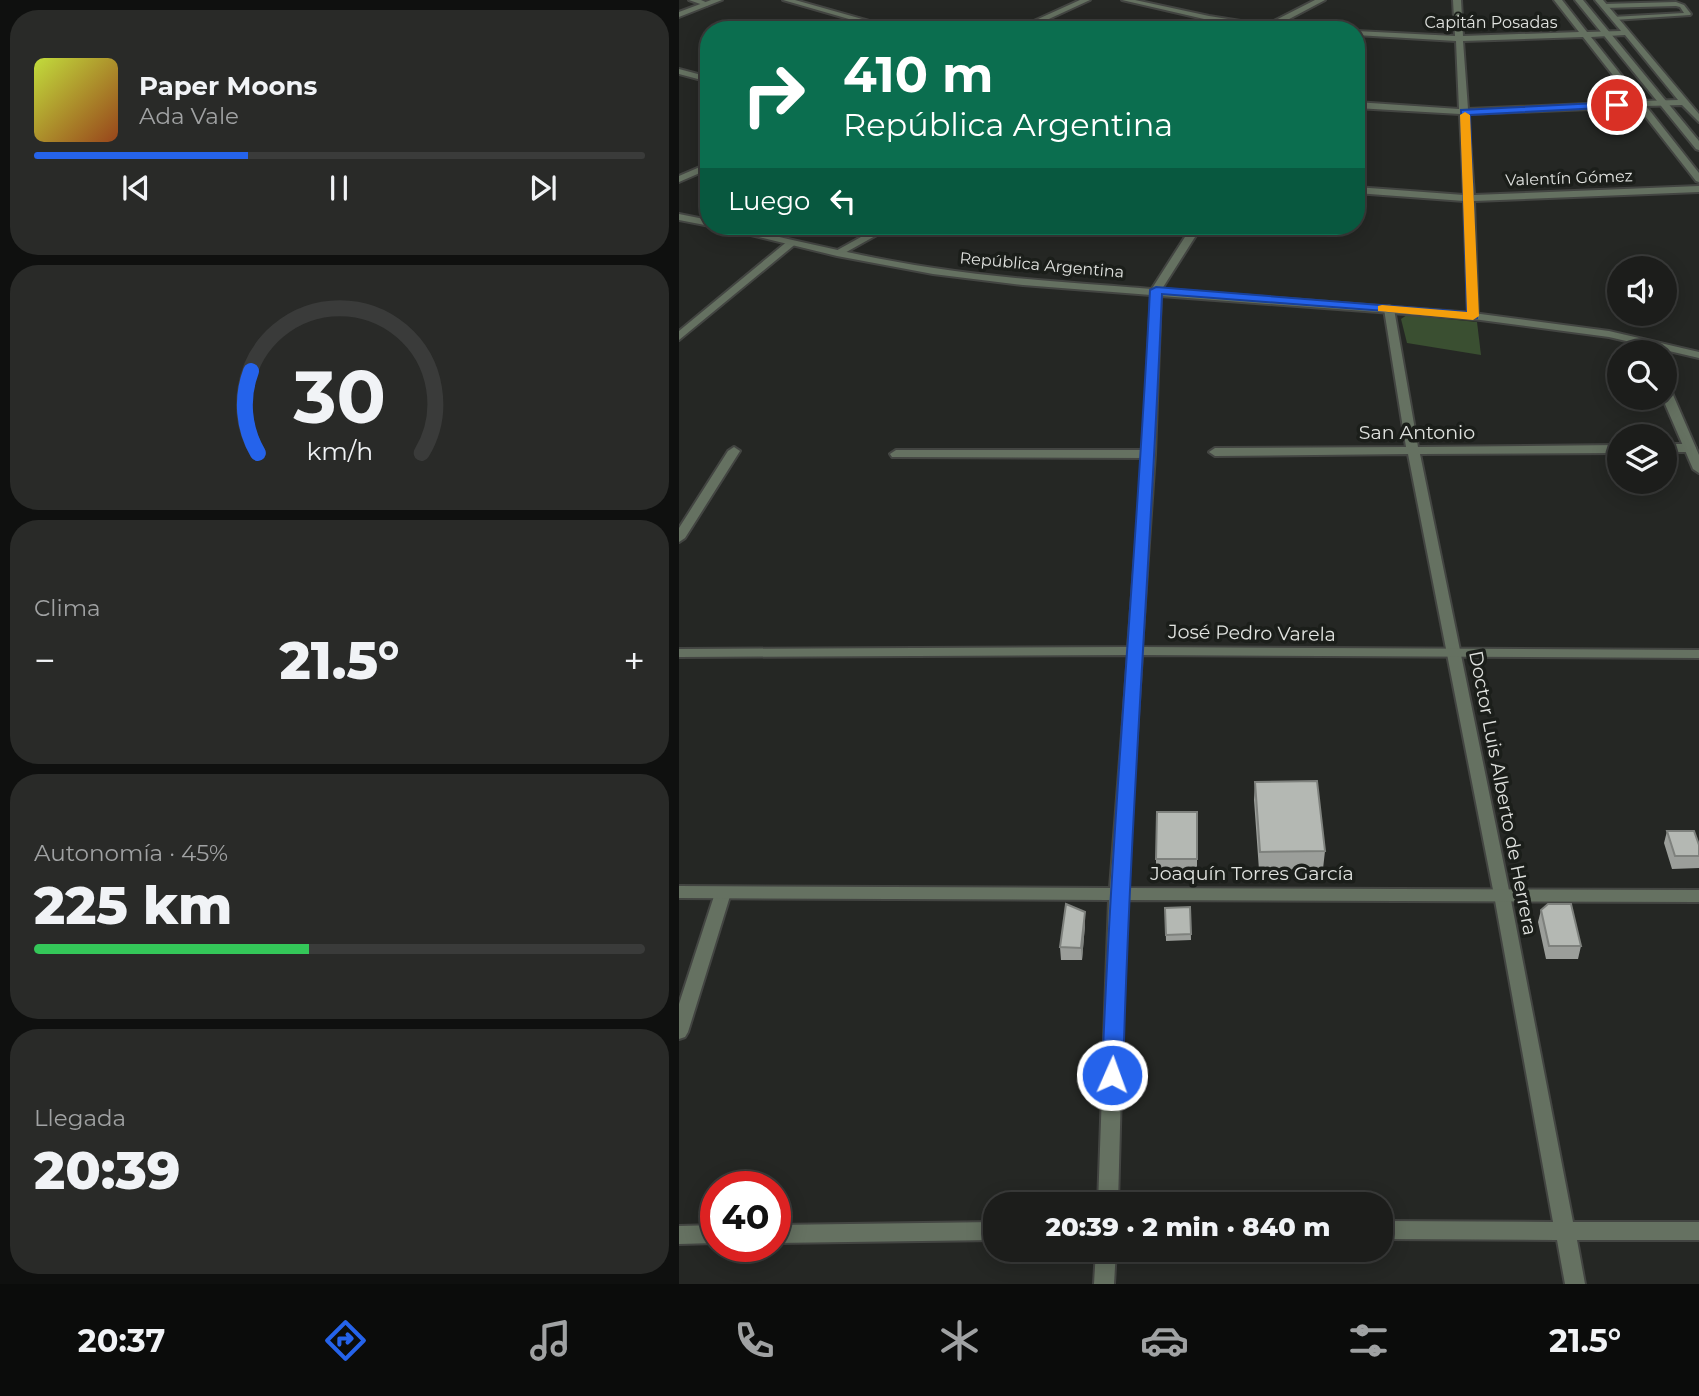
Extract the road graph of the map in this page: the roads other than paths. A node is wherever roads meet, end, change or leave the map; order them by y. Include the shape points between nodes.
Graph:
1 (693, 0) edge
2 (718, 0) edge
3 (787, 0) edge
4 (1086, 0) edge
5 (1126, 0) edge
6 (1321, 0) edge
7 (1457, 0) edge
8 (1558, 0) edge
9 (1579, 0) edge
10 (1602, 3) edge
11 (706, 4) junction
12 (679, 15) edge
13 (1614, 19) junction
14 (864, 21) edge
15 (1038, 21) edge
16 (1222, 21) edge
17 (1281, 21) edge
18 (1626, 33) junction
19 (1365, 34) edge
20 (1606, 34) junction
21 (1586, 35) junction
22 (1458, 39) junction
23 (679, 71) edge
24 (700, 77) edge
25 (1684, 102) junction
26 (1663, 103) junction
27 (1642, 104) junction
28 (1365, 106) edge
29 (1465, 112) junction
30 (1699, 119) edge
31 (1699, 146) edge
32 (700, 170) edge
33 (679, 179) edge
34 (1699, 179) edge
35 (1699, 189) edge
36 (1365, 191) edge
37 (1469, 198) junction
38 (679, 217) edge
39 (700, 221) edge
40 (761, 235) edge
41 (871, 235) edge
42 (1191, 235) edge
43 (793, 242) junction
44 (837, 253) junction
45 (1156, 290) junction
46 (1389, 309) junction
47 (1473, 316) junction
48 (679, 337) edge
49 (1632, 339) joint
50 (1677, 351) edge
51 (1685, 351) junction
52 (1699, 355) edge
53 (1674, 410) edge
54 (1677, 448) edge
55 (1690, 448) junction
56 (1607, 449) edge
57 (734, 451) dead end
58 (1413, 451) junction
59 (1215, 452) dead end
60 (896, 454) dead end
61 (1149, 454) junction
62 (1699, 469) edge
63 (679, 538) edge
64 (1136, 650) junction
65 (679, 653) edge
66 (1455, 654) junction
67 (1699, 654) edge
68 (679, 892) edge
69 (723, 892) junction
70 (1118, 894) junction
71 (1502, 895) junction
72 (1699, 896) edge
73 (679, 1032) edge
74 (1108, 1192) edge
75 (1393, 1230) edge
76 (1564, 1230) junction
77 (983, 1231) edge
78 (1699, 1231) edge
79 (679, 1234) edge
80 (700, 1234) edge
81 (791, 1234) edge
82 (1105, 1262) edge
83 (1104, 1284) edge
84 (1575, 1284) edge

1 - 11 street
2 - 11 street
3 - 14 street
4 - 15 street
5 - 16 street
6 - 17 street
7 - 22 street
8 - 21 street
9 - 20 street
10 - 13 street
10 - 13 lane via 1676,4 1688,14
11 - 12 street
13 - 18 street
18 - 20 street, Capitán Posadas
18 - 25 street
19 - 22 street, Capitán Posadas
20 - 21 street, Capitán Posadas
20 - 26 street
21 - 22 street, Capitán Posadas
21 - 27 street
22 - 29 street
23 - 24 street
25 - 26 street
25 - 30 street
26 - 27 street
26 - 31 street
27 - 29 street
27 - 34 street
28 - 29 street
29 - 37 street
32 - 33 street
35 - 37 street, Valentín Gómez
36 - 37 street, Valentín Gómez
37 - 47 street
38 - 39 street
40 - 43 street, República Argentina
41 - 44 street
42 - 45 street
43 - 44 street, República Argentina
43 - 48 street
44 - 45 street, República Argentina via 1023,282
45 - 46 street, República Argentina
45 - 61 street
46 - 47 street, República Argentina
46 - 58 street, Doctor Luis Alberto de Herrera
47 - 49 street, República Argentina
49 - 51 street, República Argentina
50 - 51 street
51 - 52 street, República Argentina
53 - 55 street
54 - 55 street
55 - 62 street
56 - 58 street, San Antonio
57 - 63 street
58 - 59 street, San Antonio
58 - 66 street, Doctor Luis Alberto de Herrera
60 - 61 street
61 - 64 street
64 - 65 street, José Pedro Varela
64 - 66 street, José Pedro Varela
64 - 70 street
66 - 67 street, José Pedro Varela
66 - 71 street, Doctor Luis Alberto de Herrera
68 - 69 street, Joaquín Torres García
69 - 70 street, Joaquín Torres García
69 - 73 street
70 - 71 street, Joaquín Torres García
70 - 74 street
71 - 72 street, Joaquín Torres García
71 - 76 street, Doctor Luis Alberto de Herrera
75 - 76 street
76 - 78 street
76 - 84 street, Doctor Luis Alberto de Herrera
77 - 81 street
79 - 80 street
82 - 83 street

